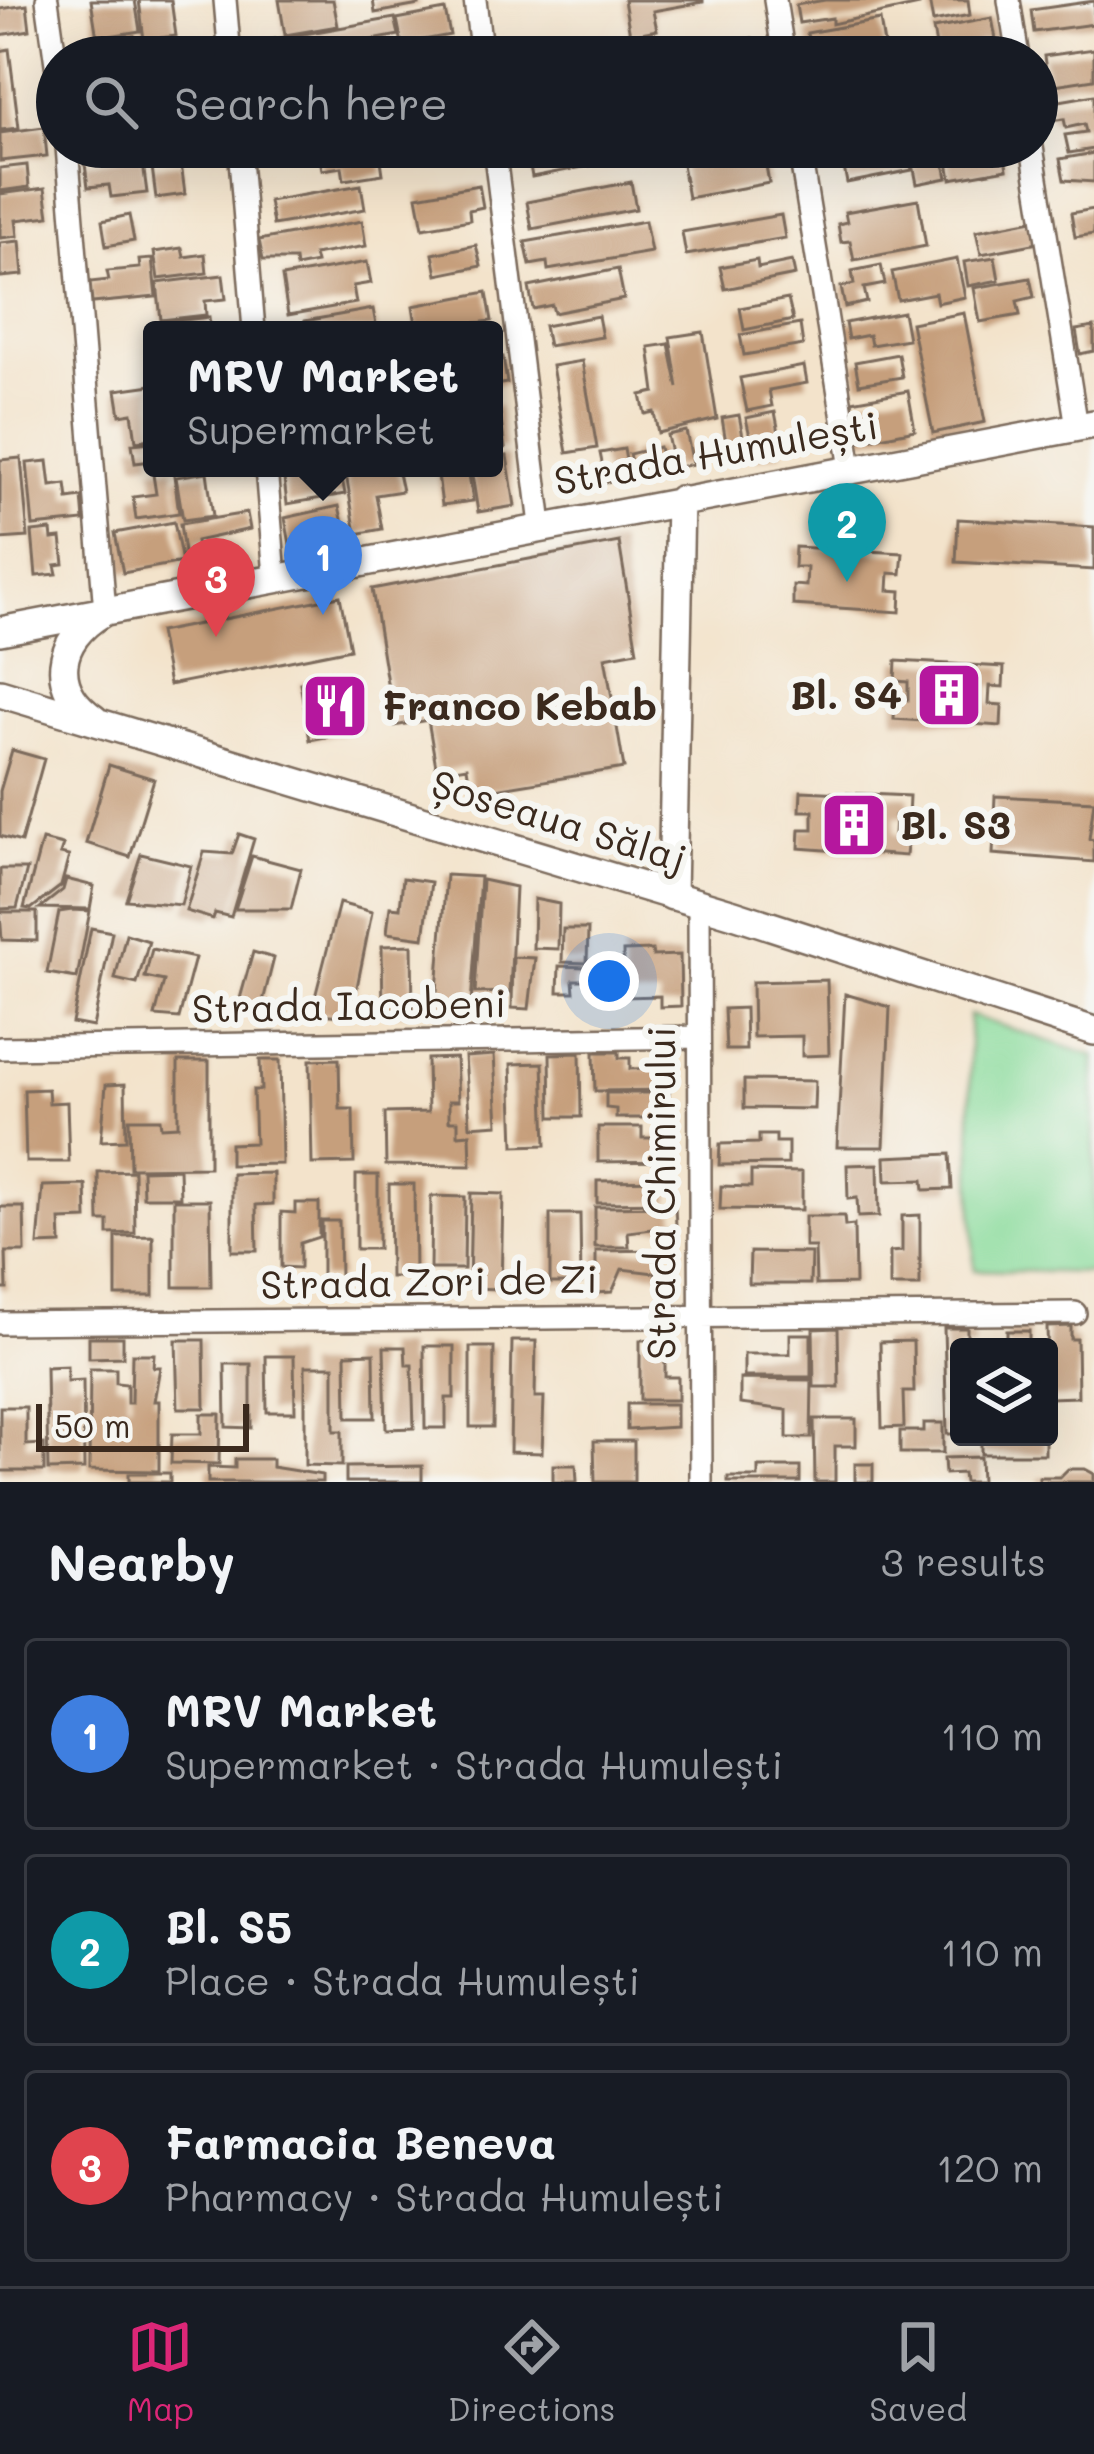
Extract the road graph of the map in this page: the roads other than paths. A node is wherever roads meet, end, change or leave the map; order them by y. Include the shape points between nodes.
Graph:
1 (47, 0) edge
2 (224, 0) edge
3 (475, 0) edge
4 (775, 0) edge
5 (1009, 0) edge
6 (52, 36) edge
7 (228, 36) edge
8 (479, 36) edge
9 (781, 36) edge
10 (1015, 36) edge
11 (69, 168) edge
12 (241, 168) edge
13 (497, 168) edge
14 (802, 168) edge
15 (1036, 168) edge
16 (253, 321) edge
17 (1085, 425) edge
18 (851, 468) junction
19 (267, 477) edge
20 (680, 500) junction
21 (541, 525) junction
22 (275, 576) junction
23 (105, 611) junction
24 (0, 631) edge
25 (0, 693) edge
26 (102, 724) junction
27 (685, 900) junction
28 (1094, 1030) edge
29 (699, 1037) junction
30 (0, 1048) edge
31 (1075, 1313) dead end
32 (701, 1316) junction
33 (0, 1323) edge
34 (700, 1482) edge

1 - 6 street
2 - 7 street
3 - 8 street
4 - 9 street
5 - 10 street
11 - 23 street
12 - 16 street
13 - 21 street
14 - 18 street
15 - 17 street
17 - 18 street, Strada Humulești
18 - 20 street, Strada Humulești
19 - 22 street
20 - 21 street, Strada Humulești
20 - 27 street, Strada Chimirului
21 - 22 street, Strada Humulești
22 - 23 street, Strada Humulești
23 - 24 street, Strada Humulești
23 - 26 street via 77,631 62,660 67,692
25 - 26 street, Șoseaua Sălaj
26 - 27 street, Șoseaua Sălaj
27 - 28 street, Șoseaua Sălaj
27 - 29 street, Strada Chimirului
29 - 30 street, Strada Iacobeni
29 - 32 street, Strada Chimirului
31 - 32 street, Strada Zori de Zi
32 - 33 street, Strada Zori de Zi
32 - 34 street, Strada Chimirului

